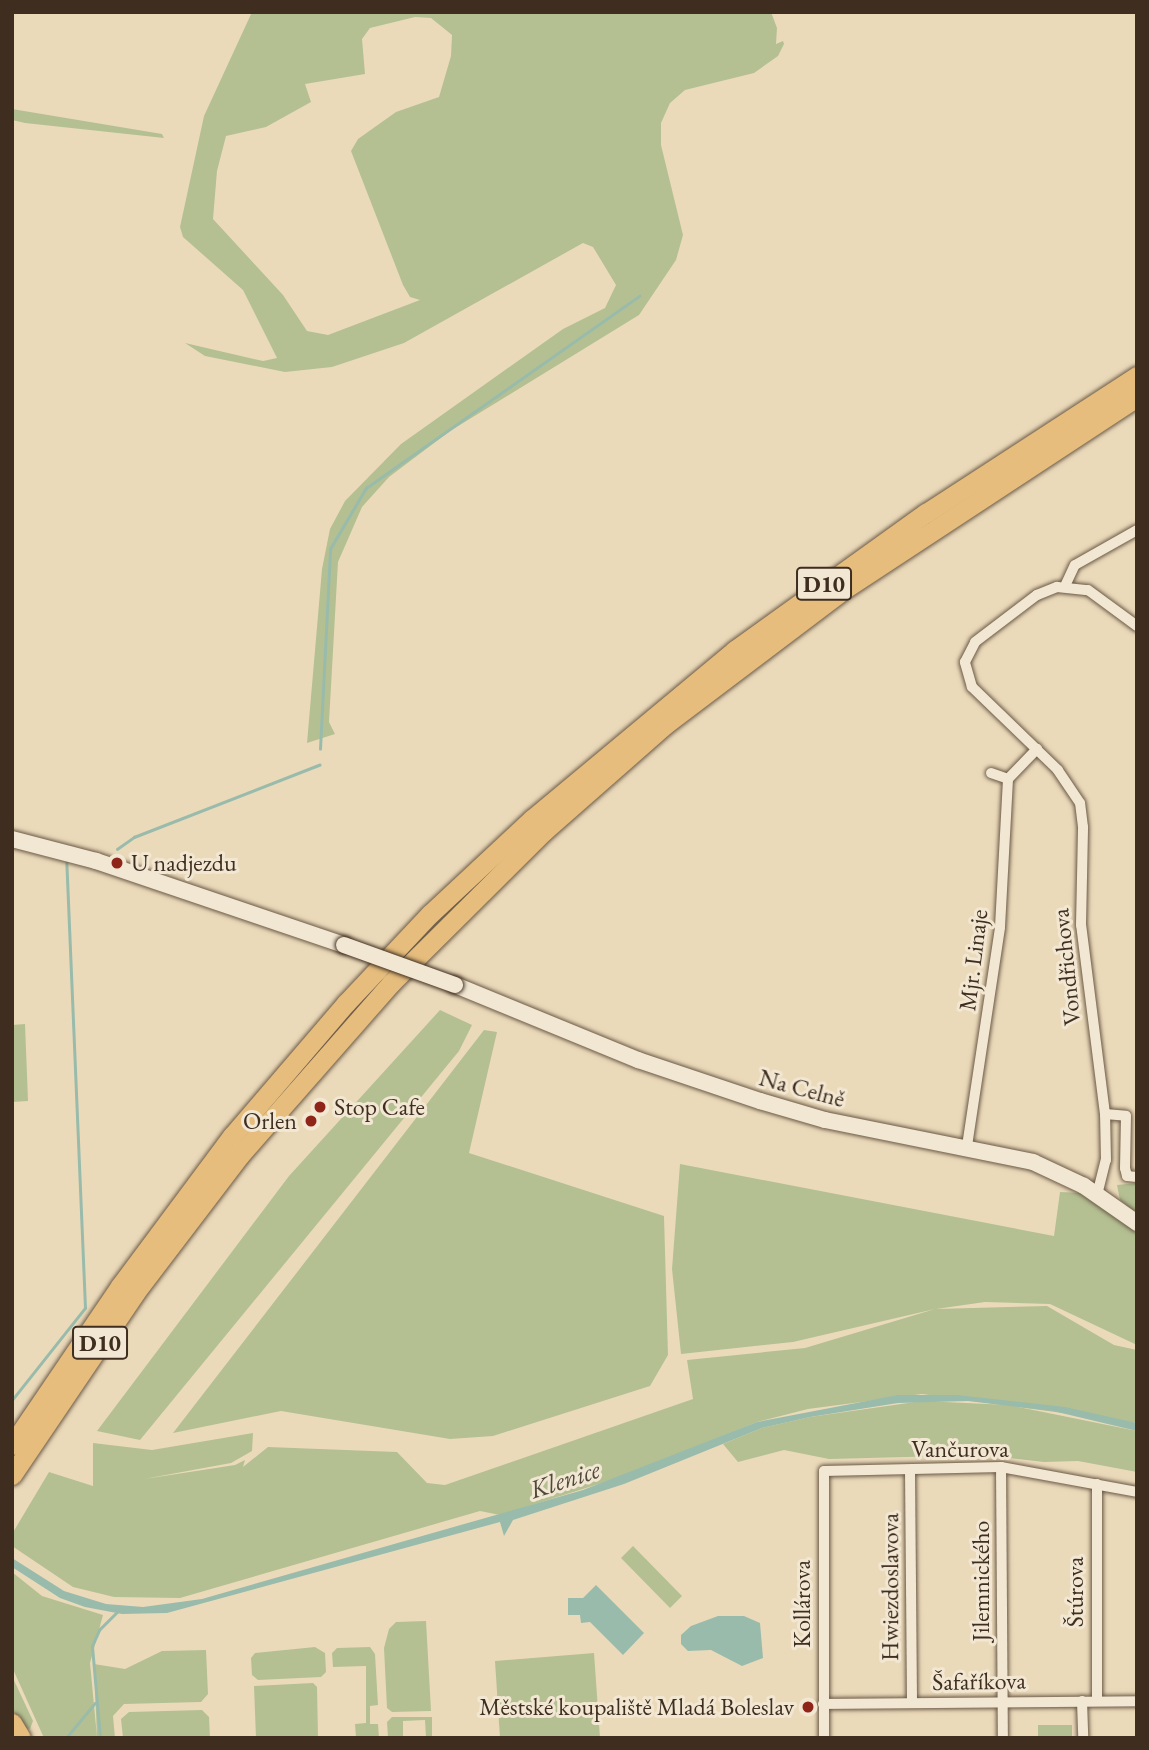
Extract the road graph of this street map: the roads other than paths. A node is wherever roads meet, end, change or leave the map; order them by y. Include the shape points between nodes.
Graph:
1 (1137, 376) edge
2 (1137, 397) edge
3 (1137, 530) edge
4 (1065, 586) junction
5 (1137, 626) edge
6 (1037, 749) junction
7 (991, 773) dead end
8 (1008, 779) junction
9 (12, 839) edge
10 (1105, 1114) junction
11 (1132, 1116) edge
12 (967, 1146) junction
13 (1137, 1177) edge
14 (1097, 1195) junction
15 (1137, 1223) edge
16 (12, 1445) edge
17 (1001, 1467) junction
18 (910, 1470) junction
19 (824, 1471) joint
20 (12, 1475) edge
21 (1097, 1483) junction
22 (1137, 1492) edge
23 (1002, 1701) junction
24 (1082, 1701) junction
25 (1097, 1701) junction
26 (1137, 1701) edge
27 (912, 1703) junction
28 (822, 1704) junction
29 (824, 1738) edge
30 (1003, 1738) edge
31 (1083, 1738) edge

1 - 16 highway, D10 via 926,513 735,650 532,819 430,914 345,1003 232,1136 120,1286
2 - 20 highway, D10 via 843,590 666,724 544,831 391,983 240,1155 135,1293
3 - 4 street via 1075,565
4 - 5 street via 1088,590
4 - 6 street, Vondřichova via 1037,595 975,642 965,662 972,687
6 - 8 street
6 - 10 street, Vondřichova via 1066,779 1082,815 1081,925
7 - 8 street
8 - 12 street, Mjr. Linaje via 999,937
9 - 12 street, Na Celně, bridge via 96,862 344,945 638,1060 760,1101 825,1120
10 - 11 street
10 - 14 street, Vondřichova via 1106,1160
11 - 13 street via 1125,1168 1127,1175
12 - 14 street, Na Celně via 1033,1162
14 - 15 street, Na Celně
17 - 18 street, Vančurova
17 - 21 street, Vančurova
17 - 23 street, Jilemnického
18 - 19 street, Vančurova
18 - 27 street, Hwiezdoslavova
19 - 28 street, Kollárova
21 - 22 street, Vančurova
21 - 25 street, Štúrova
23 - 24 street, Šafaříkova
23 - 27 street, Šafaříkova
23 - 30 street, Jilemnického
24 - 25 street, Šafaříkova
24 - 31 street
25 - 26 street, Šafaříkova
27 - 28 street, Šafaříkova
28 - 29 street, Kollárova

